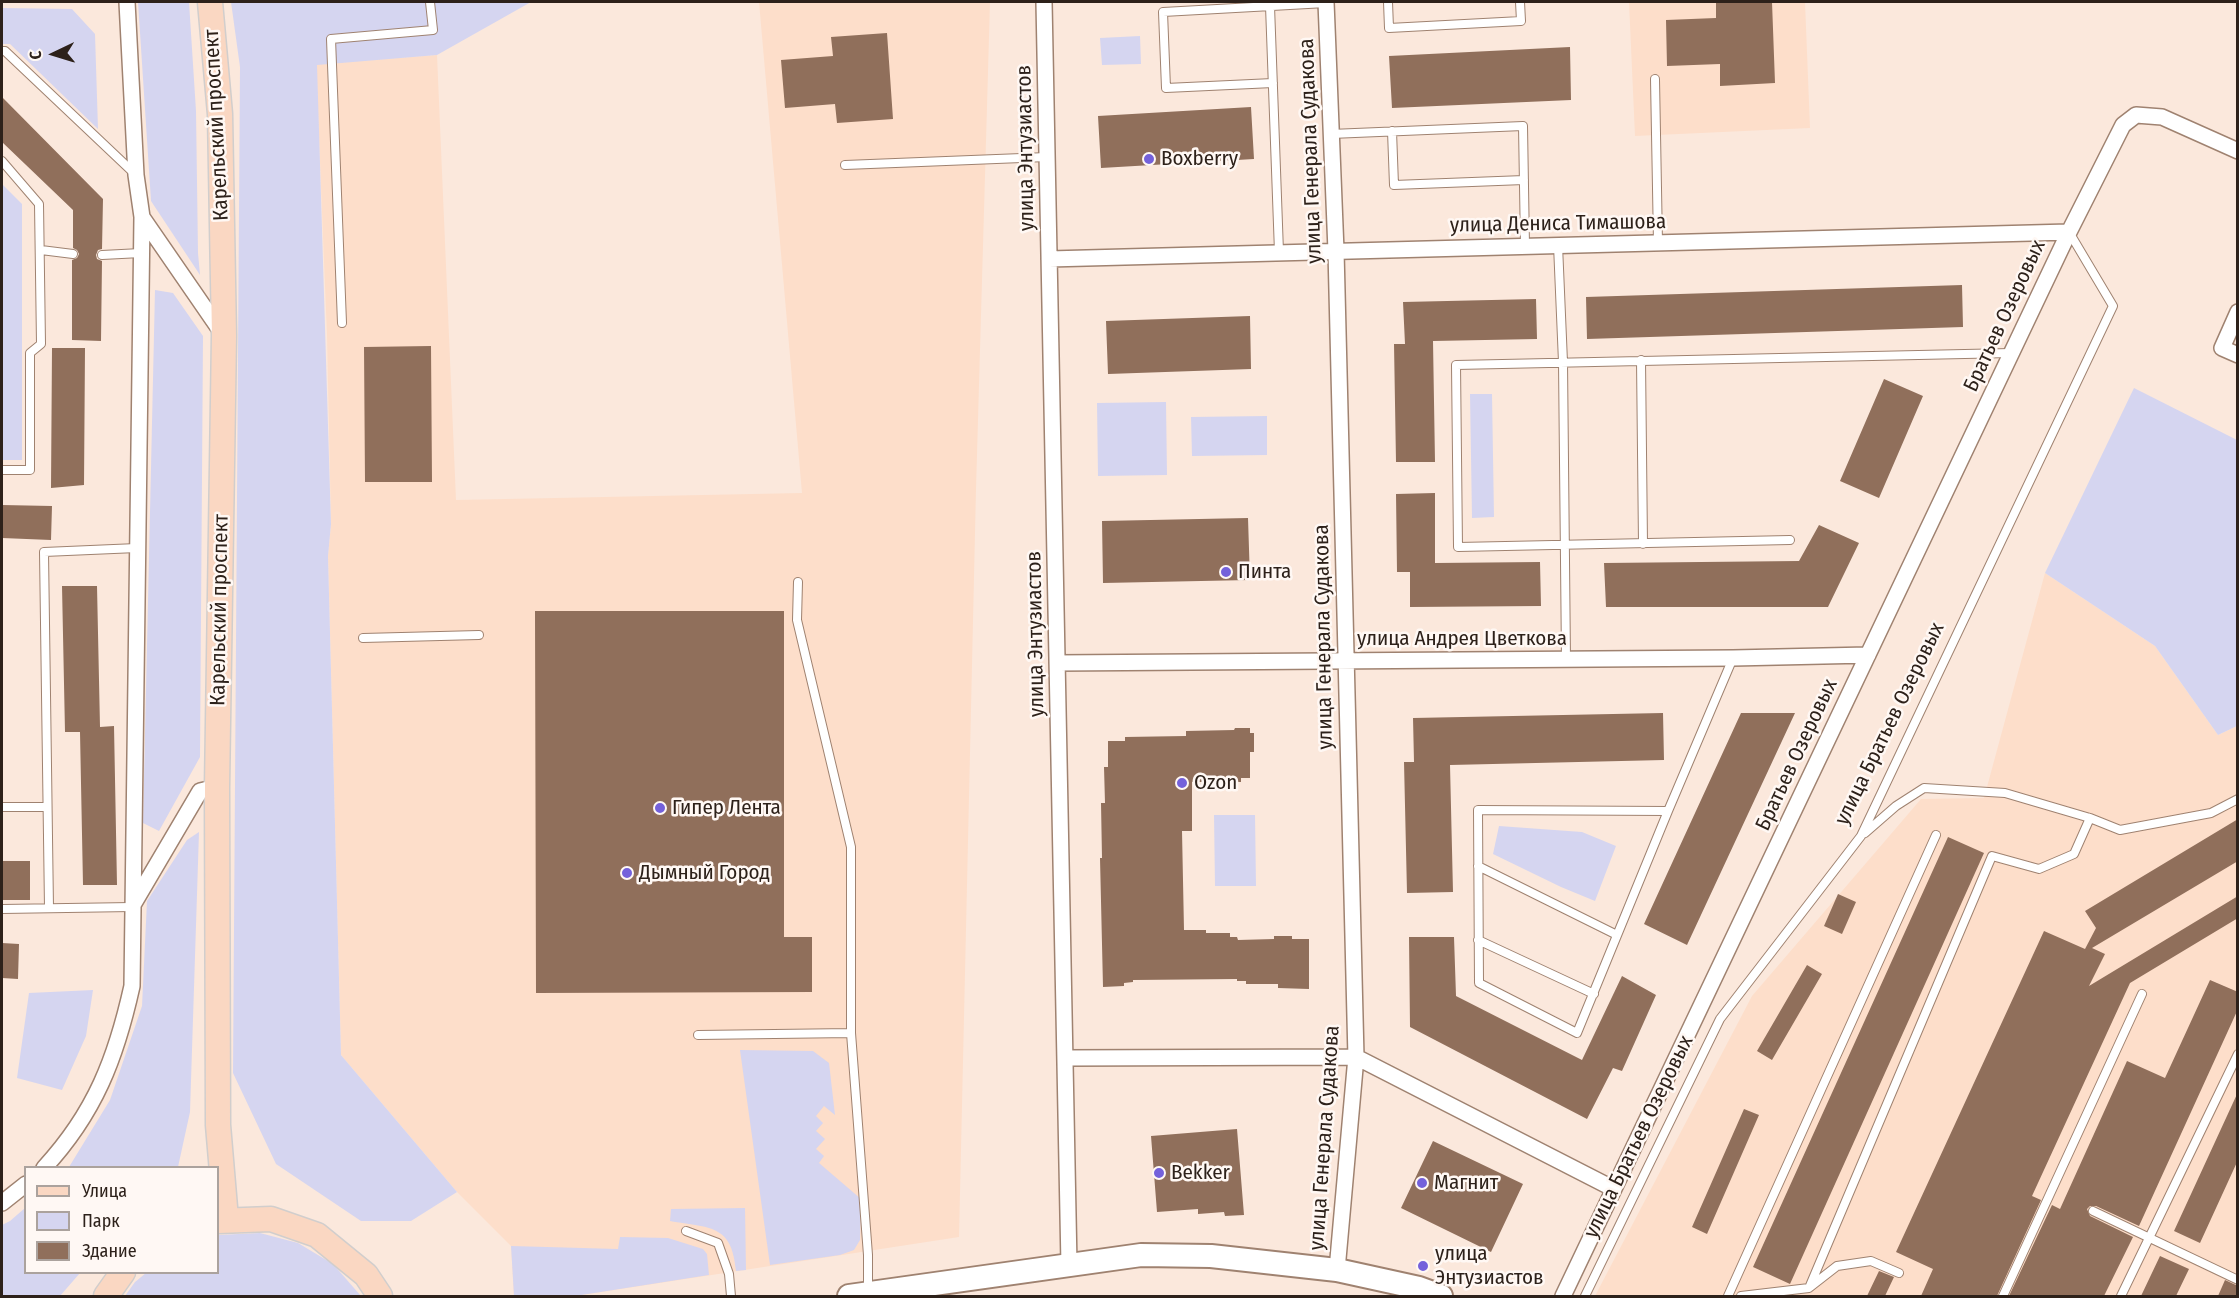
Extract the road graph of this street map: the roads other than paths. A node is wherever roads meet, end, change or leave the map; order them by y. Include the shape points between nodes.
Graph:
1 (127, 2) edge
2 (210, 2) edge
3 (430, 2) edge
4 (1044, 2) edge
5 (1326, 2) edge
6 (1388, 2) edge
7 (1520, 2) edge
8 (1269, 6) junction
9 (2, 51) edge
10 (1655, 79) dead end
11 (1273, 83) junction
12 (1392, 131) junction
13 (1331, 134) junction
14 (2238, 151) edge
15 (1047, 157) junction
16 (2, 161) edge
17 (845, 165) dead end
18 (136, 175) junction
19 (1524, 180) junction
20 (142, 217) junction
21 (2068, 232) junction
22 (1658, 243) junction
23 (1558, 245) junction
24 (1525, 246) junction
25 (41, 250) junction
26 (1336, 251) junction
27 (1279, 252) junction
28 (141, 253) junction
29 (73, 254) dead end
30 (102, 255) dead end
31 (1049, 258) junction
32 (2238, 312) edge
33 (342, 324) dead end
34 (224, 336) junction
35 (2012, 352) junction
36 (2238, 355) edge
37 (1641, 360) junction
38 (1563, 362) junction
39 (2, 470) edge
40 (1790, 540) dead end
41 (1643, 544) junction
42 (1565, 546) junction
43 (137, 548) junction
44 (798, 582) dead end
45 (478, 635) dead end
46 (363, 638) dead end
47 (1868, 655) junction
48 (1734, 658) junction
49 (1566, 660) junction
50 (1346, 661) junction
51 (1057, 663) junction
52 (218, 787) junction
53 (2238, 799) edge
54 (2, 807) edge
55 (46, 807) junction
56 (1668, 811) junction
57 (2090, 818) junction
58 (1936, 835) dead end
59 (1861, 836) junction
60 (1478, 866) junction
61 (132, 907) junction
62 (49, 908) junction
63 (2, 909) edge
64 (1617, 935) junction
65 (1478, 940) junction
66 (1594, 994) junction
67 (2142, 994) dead end
68 (851, 1033) junction
69 (698, 1035) dead end
70 (2238, 1054) edge
71 (1356, 1057) junction
72 (1065, 1058) junction
73 (45, 1166) edge
74 (24, 1186) edge
75 (1614, 1189) junction
76 (2, 1203) edge
77 (2093, 1211) dead end
78 (222, 1220) edge
79 (686, 1231) dead end
80 (2150, 1238) junction
81 (1069, 1265) junction
82 (1337, 1270) junction
83 (1899, 1273) dead end
84 (122, 1274) edge
85 (2238, 1280) edge
86 (1809, 1288) junction
87 (859, 1295) edge
88 (105, 1296) edge
89 (380, 1296) edge
90 (731, 1296) edge
91 (1441, 1296) edge
92 (1563, 1296) edge
93 (1585, 1296) edge
94 (1728, 1296) edge
95 (1741, 1296) edge
96 (2003, 1296) edge
97 (2121, 1296) edge

1 - 18 street
2 - 34 main road, Карельский проспект via 220,114
3 - 33 lane via 433,30 331,39
4 - 15 street, улица Энтузиастов
5 - 8 lane
5 - 13 street, улица Генерала Судакова
6 - 7 lane via 1389,28 1521,21
8 - 11 lane
8 - 11 lane via 1163,12 1166,88
9 - 18 lane
10 - 22 lane
11 - 27 lane
12 - 13 lane
12 - 19 lane via 1394,184
12 - 19 lane via 1523,126
13 - 26 street, улица Генерала Судакова
14 - 21 street via 2162,117 2136,115 2123,125
15 - 17 lane
15 - 31 street, улица Энтузиастов
16 - 25 lane via 39,204
18 - 20 street
19 - 24 lane
20 - 28 street
20 - 34 street
21 - 22 street, улица Дениса Тимашова
21 - 35 street, Братьев Озеровых
21 - 59 lane, улица Братьев Озеровых via 2113,306
22 - 23 street, улица Дениса Тимашова
23 - 24 street, улица Дениса Тимашова
23 - 38 lane
24 - 26 street, улица Дениса Тимашова
25 - 29 lane
25 - 39 lane via 41,344 30,353 30,470
26 - 27 street, улица Дениса Тимашова
26 - 50 street, улица Генерала Судакова
27 - 31 street, улица Дениса Тимашова
28 - 30 lane
28 - 43 street
31 - 51 street, улица Энтузиастов
32 - 36 street via 2222,348
34 - 52 main road, Карельский проспект
35 - 37 lane
35 - 47 street, Братьев Озеровых
37 - 38 lane
37 - 41 lane
38 - 42 lane
38 - 42 lane via 1456,365 1458,547
40 - 41 lane
41 - 42 lane
42 - 49 lane
43 - 55 lane via 44,552
43 - 61 street
44 - 68 lane via 797,620 851,847
45 - 46 lane
47 - 48 street, улица Андрея Цветкова
47 - 75 street, Братьев Озеровых
48 - 49 street, улица Андрея Цветкова
48 - 56 lane
49 - 50 street, улица Андрея Цветкова
50 - 51 street, улица Андрея Цветкова
50 - 71 street, улица Генерала Судакова
51 - 72 street, улица Энтузиастов
52 - 61 street via 200,791
52 - 78 main road, Карельский проспект via 218,1125
53 - 57 lane via 2211,813 2120,830
54 - 55 lane
55 - 62 lane
56 - 60 lane via 1478,810
56 - 64 lane
57 - 59 lane via 2005,793 1924,788
57 - 86 lane via 2074,854 2039,869 1992,856
58 - 94 lane
59 - 93 lane, улица Братьев Озеровых via 1720,1019
60 - 64 lane
60 - 65 lane
61 - 62 lane
61 - 73 street via 132,986 110,1067 88,1110
62 - 63 lane
64 - 66 lane
65 - 66 lane
65 - 66 lane via 1479,983 1577,1033
67 - 96 lane
68 - 69 lane
68 - 87 lane via 868,1255
70 - 80 lane
71 - 72 street
71 - 75 street
71 - 82 street, улица Генерала Судакова
72 - 81 street, улица Энтузиастов
74 - 76 street
75 - 92 street, Братьев Озеровых
77 - 80 lane
78 - 89 main road via 271,1219 317,1235 366,1275
79 - 90 lane via 718,1243 729,1274
80 - 85 lane
80 - 97 lane
81 - 82 street via 1141,1255 1211,1256
81 - 87 street
82 - 91 street
83 - 86 lane via 1871,1261 1837,1266
84 - 88 main road
86 - 95 lane

